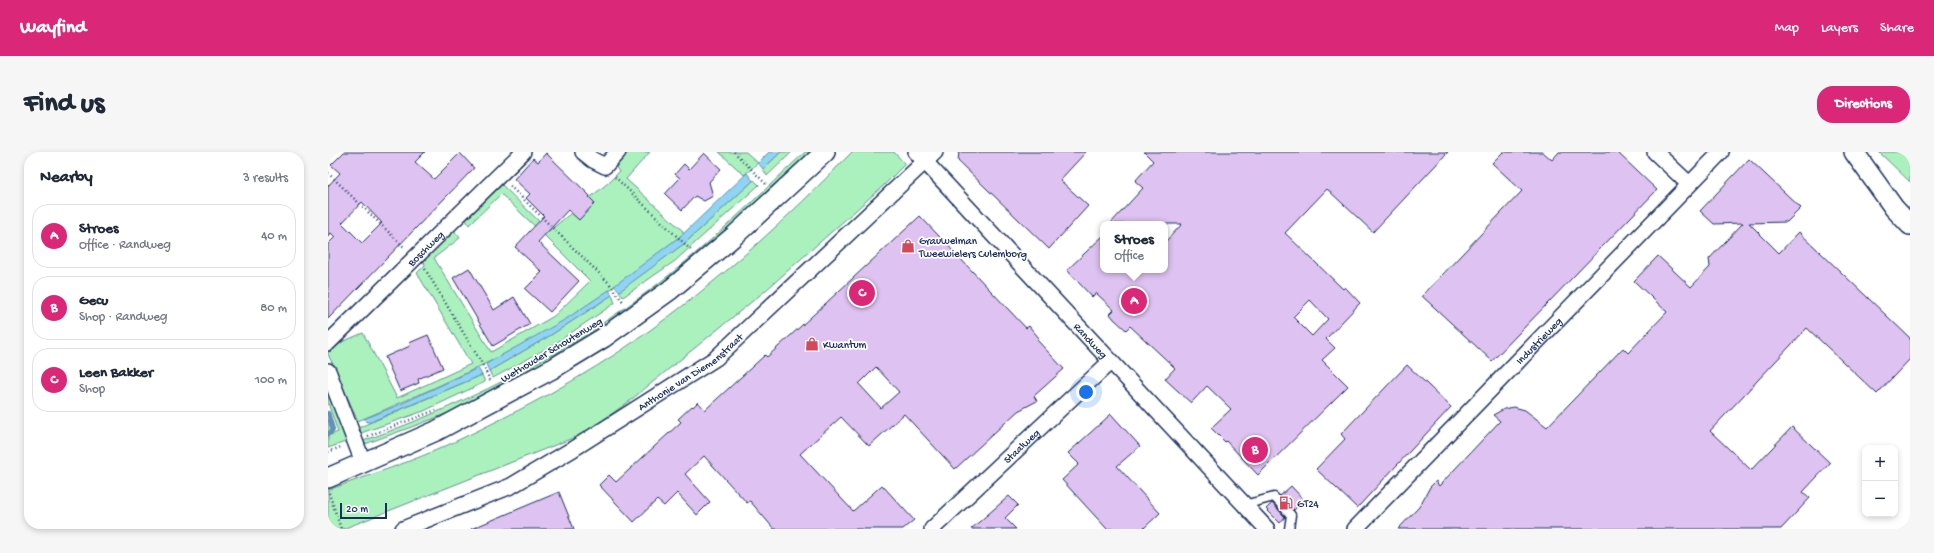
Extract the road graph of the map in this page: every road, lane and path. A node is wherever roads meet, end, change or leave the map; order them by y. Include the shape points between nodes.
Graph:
1 (523, 152) edge
2 (618, 152) edge
3 (734, 152) edge
4 (1655, 152) edge
5 (1721, 152) edge
6 (1854, 152) edge
7 (818, 155) edge
8 (926, 156) edge
9 (594, 160) edge
10 (499, 175) junction
11 (772, 179) dead end
12 (767, 184) junction
13 (1689, 184) junction
14 (761, 189) dead end
15 (1910, 225) edge
16 (698, 246) dead end
17 (692, 251) junction
18 (686, 256) dead end
19 (630, 298) dead end
20 (624, 303) junction
21 (618, 307) dead end
22 (328, 344) edge
23 (481, 362) dead end
24 (1110, 362) junction
25 (328, 372) edge
26 (498, 381) dead end
27 (439, 408) dead end
28 (328, 452) edge
29 (359, 452) junction
30 (328, 464) edge
31 (328, 478) edge
32 (328, 490) edge
33 (1244, 505) junction
34 (341, 529) edge
35 (403, 529) edge
36 (932, 529) edge
37 (1267, 529) edge
38 (1289, 529) edge
39 (1355, 529) edge

1 - 10 street, Boschweg
2 - 9 street
3 - 12 path
4 - 13 street
5 - 13 street, Industrieweg
6 - 15 street via 1894,208
7 - 29 street, Wethouder Schoutenweg via 733,237 670,290 603,338 552,369 436,431
8 - 24 street, Randweg
8 - 35 street, Anthonie van Diemenstraat via 716,358 511,486
9 - 17 path
10 - 20 path via 609,283
10 - 22 street, Boschweg
11 - 12 path
12 - 14 path
13 - 39 street, Industrieweg
16 - 17 path
17 - 18 path
19 - 20 path
20 - 21 path
23 - 26 path, Wethouder Schoutenweg via 492,384
24 - 33 street, Randweg
24 - 36 street, Staalweg
25 - 29 street
27 - 29 path
28 - 29 path
29 - 30 street, Wethouder Schoutenweg
29 - 31 street, Wethouder Schoutenweg
32 - 34 path
33 - 37 street, Randweg
33 - 38 lane via 1274,497 1291,515

